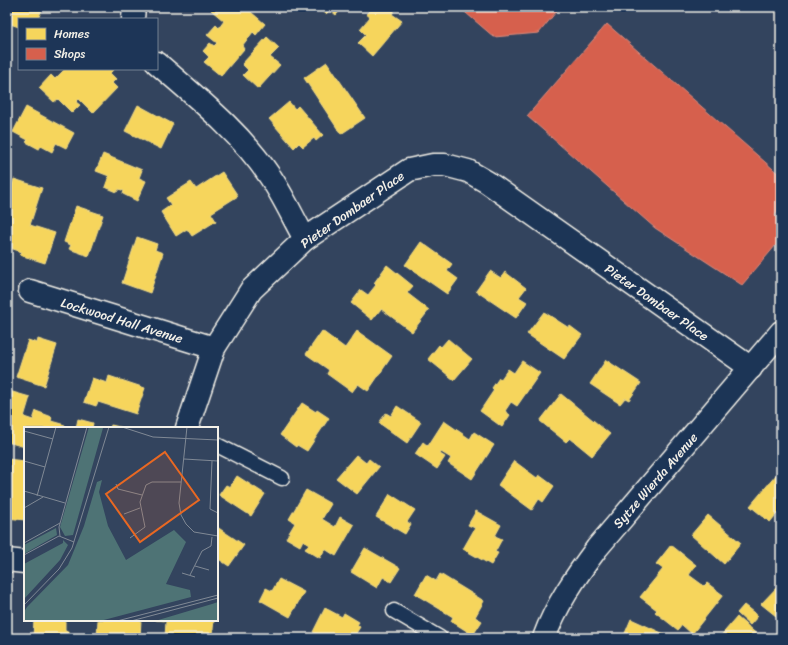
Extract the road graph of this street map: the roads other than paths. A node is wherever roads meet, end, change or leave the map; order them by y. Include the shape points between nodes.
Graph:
1 (134, 7) edge
2 (133, 18) edge
3 (158, 64) edge
4 (305, 239) junction
5 (30, 291) dead end
6 (781, 332) edge
7 (214, 348) junction
8 (751, 368) junction
9 (187, 427) edge
10 (218, 446) edge
11 (282, 478) dead end
12 (7, 560) edge
13 (24, 562) edge
14 (394, 611) dead end
15 (440, 638) edge
16 (544, 638) edge

1 - 2 street
3 - 4 street via 240,137 270,176
4 - 7 street, Pieter Dombaer Place via 251,290
4 - 8 street, Pieter Dombaer Place via 409,170 439,165 468,171
5 - 7 street, Lockwood Hall Avenue
6 - 8 street, Sytze Wierda Avenue
7 - 9 street, Pieter Dombaer Place
8 - 16 street, Sytze Wierda Avenue via 597,548 560,602
10 - 11 lane
12 - 13 street
14 - 15 lane

